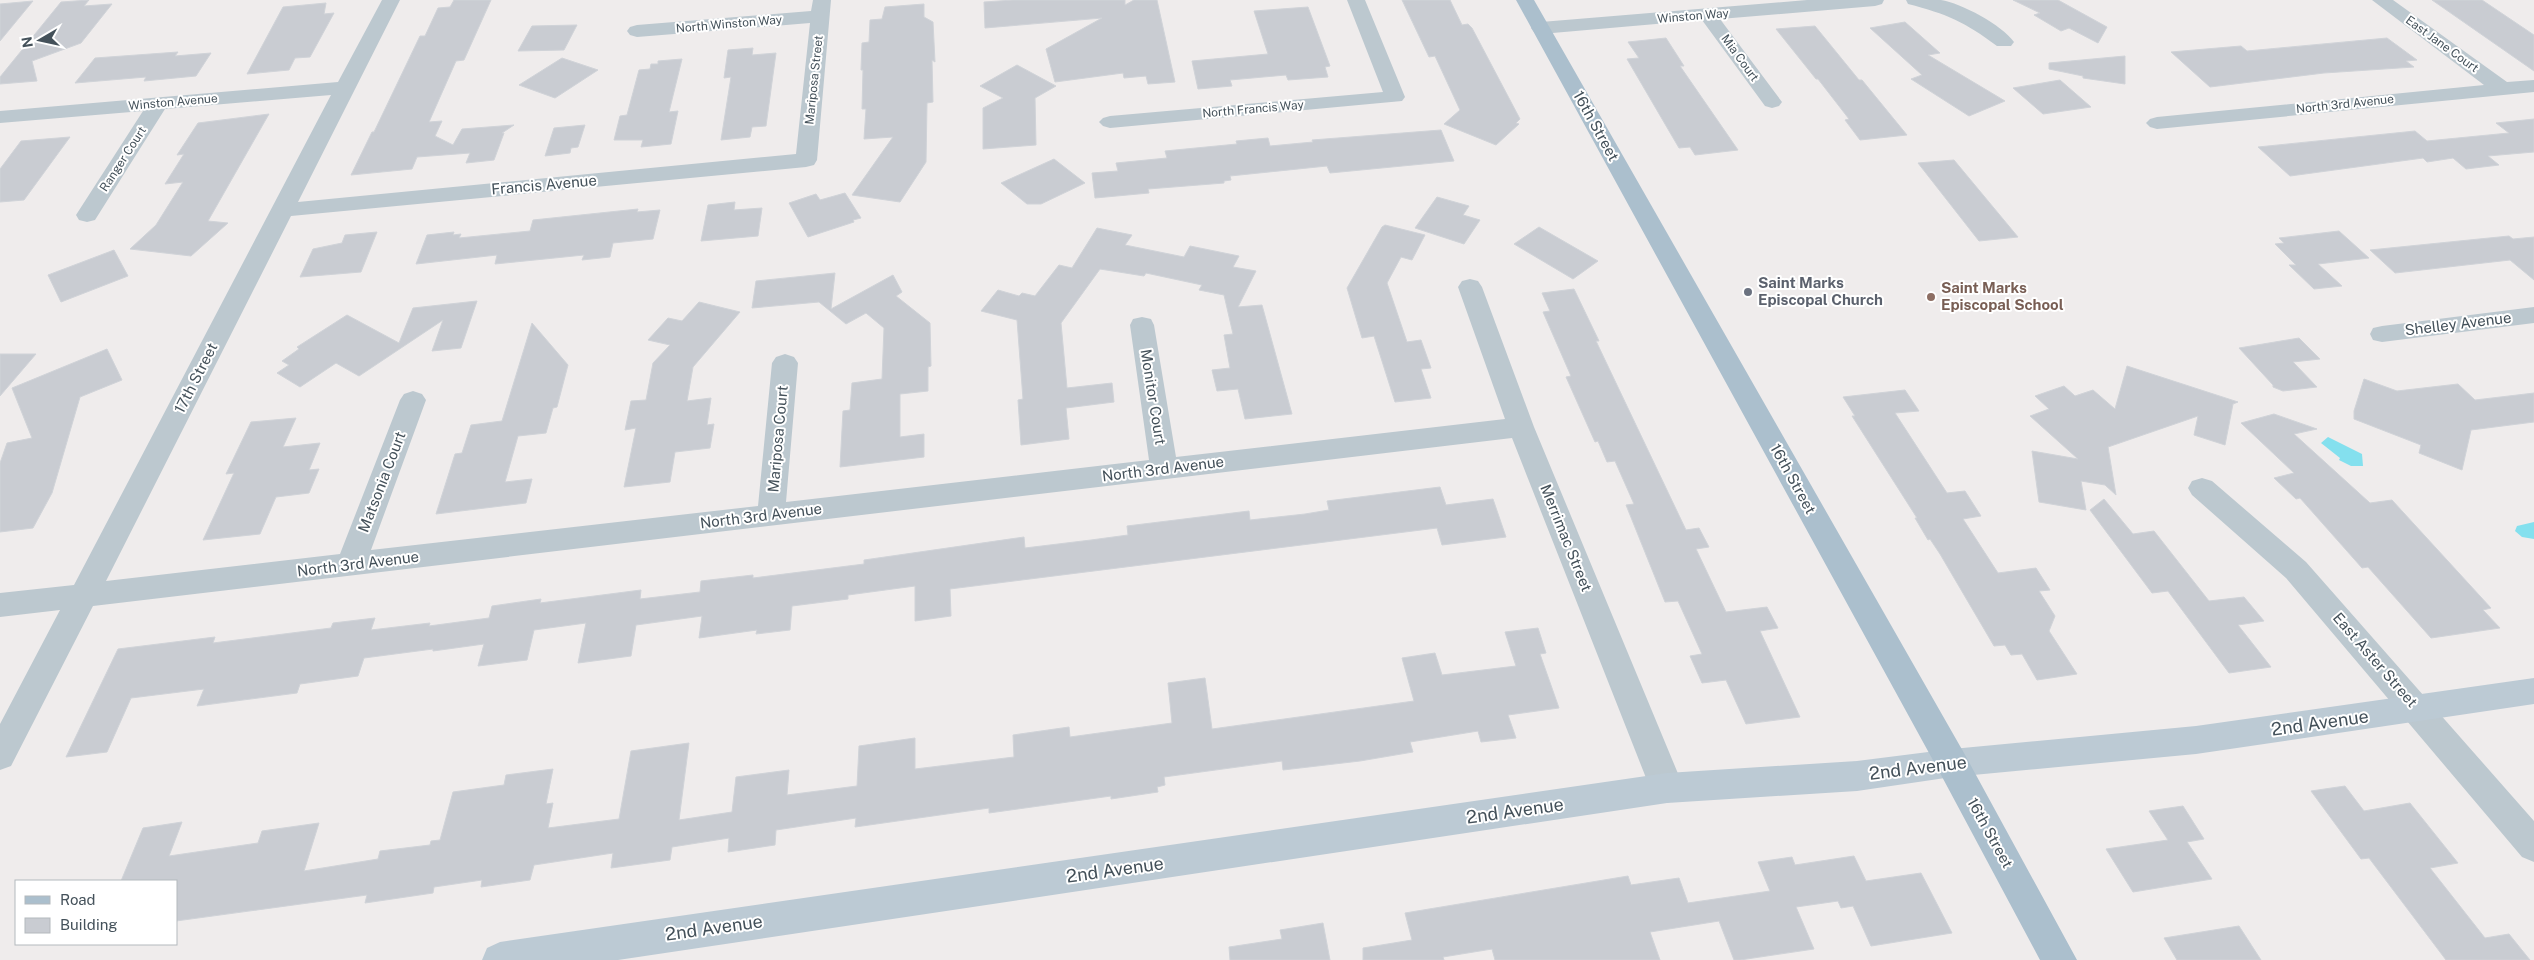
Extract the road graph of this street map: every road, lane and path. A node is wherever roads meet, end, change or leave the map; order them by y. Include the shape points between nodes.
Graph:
1 (391, 0) edge
2 (1356, 0) edge
3 (1525, 0) edge
4 (1875, 0) edge
5 (1915, 0) edge
6 (2381, 0) edge
7 (821, 8) edge
8 (1707, 14) junction
9 (1541, 28) junction
10 (637, 31) dead end
11 (2004, 42) dead end
12 (2534, 86) edge
13 (345, 88) junction
14 (2503, 89) junction
15 (1772, 102) dead end
16 (159, 103) junction
17 (0, 117) edge
18 (1110, 122) dead end
19 (2157, 123) dead end
20 (806, 160) joint
21 (283, 210) junction
22 (87, 215) dead end
23 (1470, 287) dead end
24 (2534, 315) edge
25 (1142, 325) dead end
26 (2382, 334) dead end
27 (785, 362) dead end
28 (413, 400) dead end
29 (1521, 427) junction
30 (1164, 469) junction
31 (2202, 488) dead end
32 (771, 515) junction
33 (351, 564) junction
34 (83, 596) junction
35 (0, 605) edge
36 (2534, 691) edge
37 (2418, 709) junction
38 (0, 756) edge
39 (1952, 763) junction
40 (1667, 788) junction
41 (2534, 846) edge
42 (500, 960) edge
43 (2060, 960) edge

1 - 13 street, 17th Street
2 - 18 street, North Francis Way via 1396,97
3 - 9 main road, 16th Street
4 - 8 street, Winston Way
5 - 11 street via 1943,5 1970,16
6 - 14 street, East Jane Court
7 - 10 street, North Winston Way
7 - 20 street, Mariposa Street
8 - 9 street, Winston Way
8 - 15 street, Mia Court
9 - 39 main road, 16th Street
12 - 14 street, North 3rd Avenue
13 - 16 street, Winston Avenue
13 - 21 street, 17th Street
14 - 19 street, North 3rd Avenue
16 - 17 street, Winston Avenue
16 - 22 street, Ranger Court
20 - 21 street, Francis Avenue
21 - 34 street, 17th Street
23 - 29 street, Merrimac Street
24 - 26 street, Shelley Avenue
25 - 30 street, Monitor Court
27 - 32 street, Mariposa Court
28 - 33 street, Matsonia Court
29 - 30 street, North 3rd Avenue
29 - 40 street, Merrimac Street
30 - 32 street, North 3rd Avenue
31 - 37 street, East Aster Street via 2296,570
32 - 33 street, North 3rd Avenue
33 - 34 street, North 3rd Avenue
34 - 35 street, North 3rd Avenue
34 - 38 street, 17th Street
36 - 37 street, 2nd Avenue
37 - 39 street, 2nd Avenue via 2196,740
37 - 41 street, East Aster Street
39 - 40 street, 2nd Avenue via 1858,776
39 - 43 main road, 16th Street
40 - 42 street, 2nd Avenue

